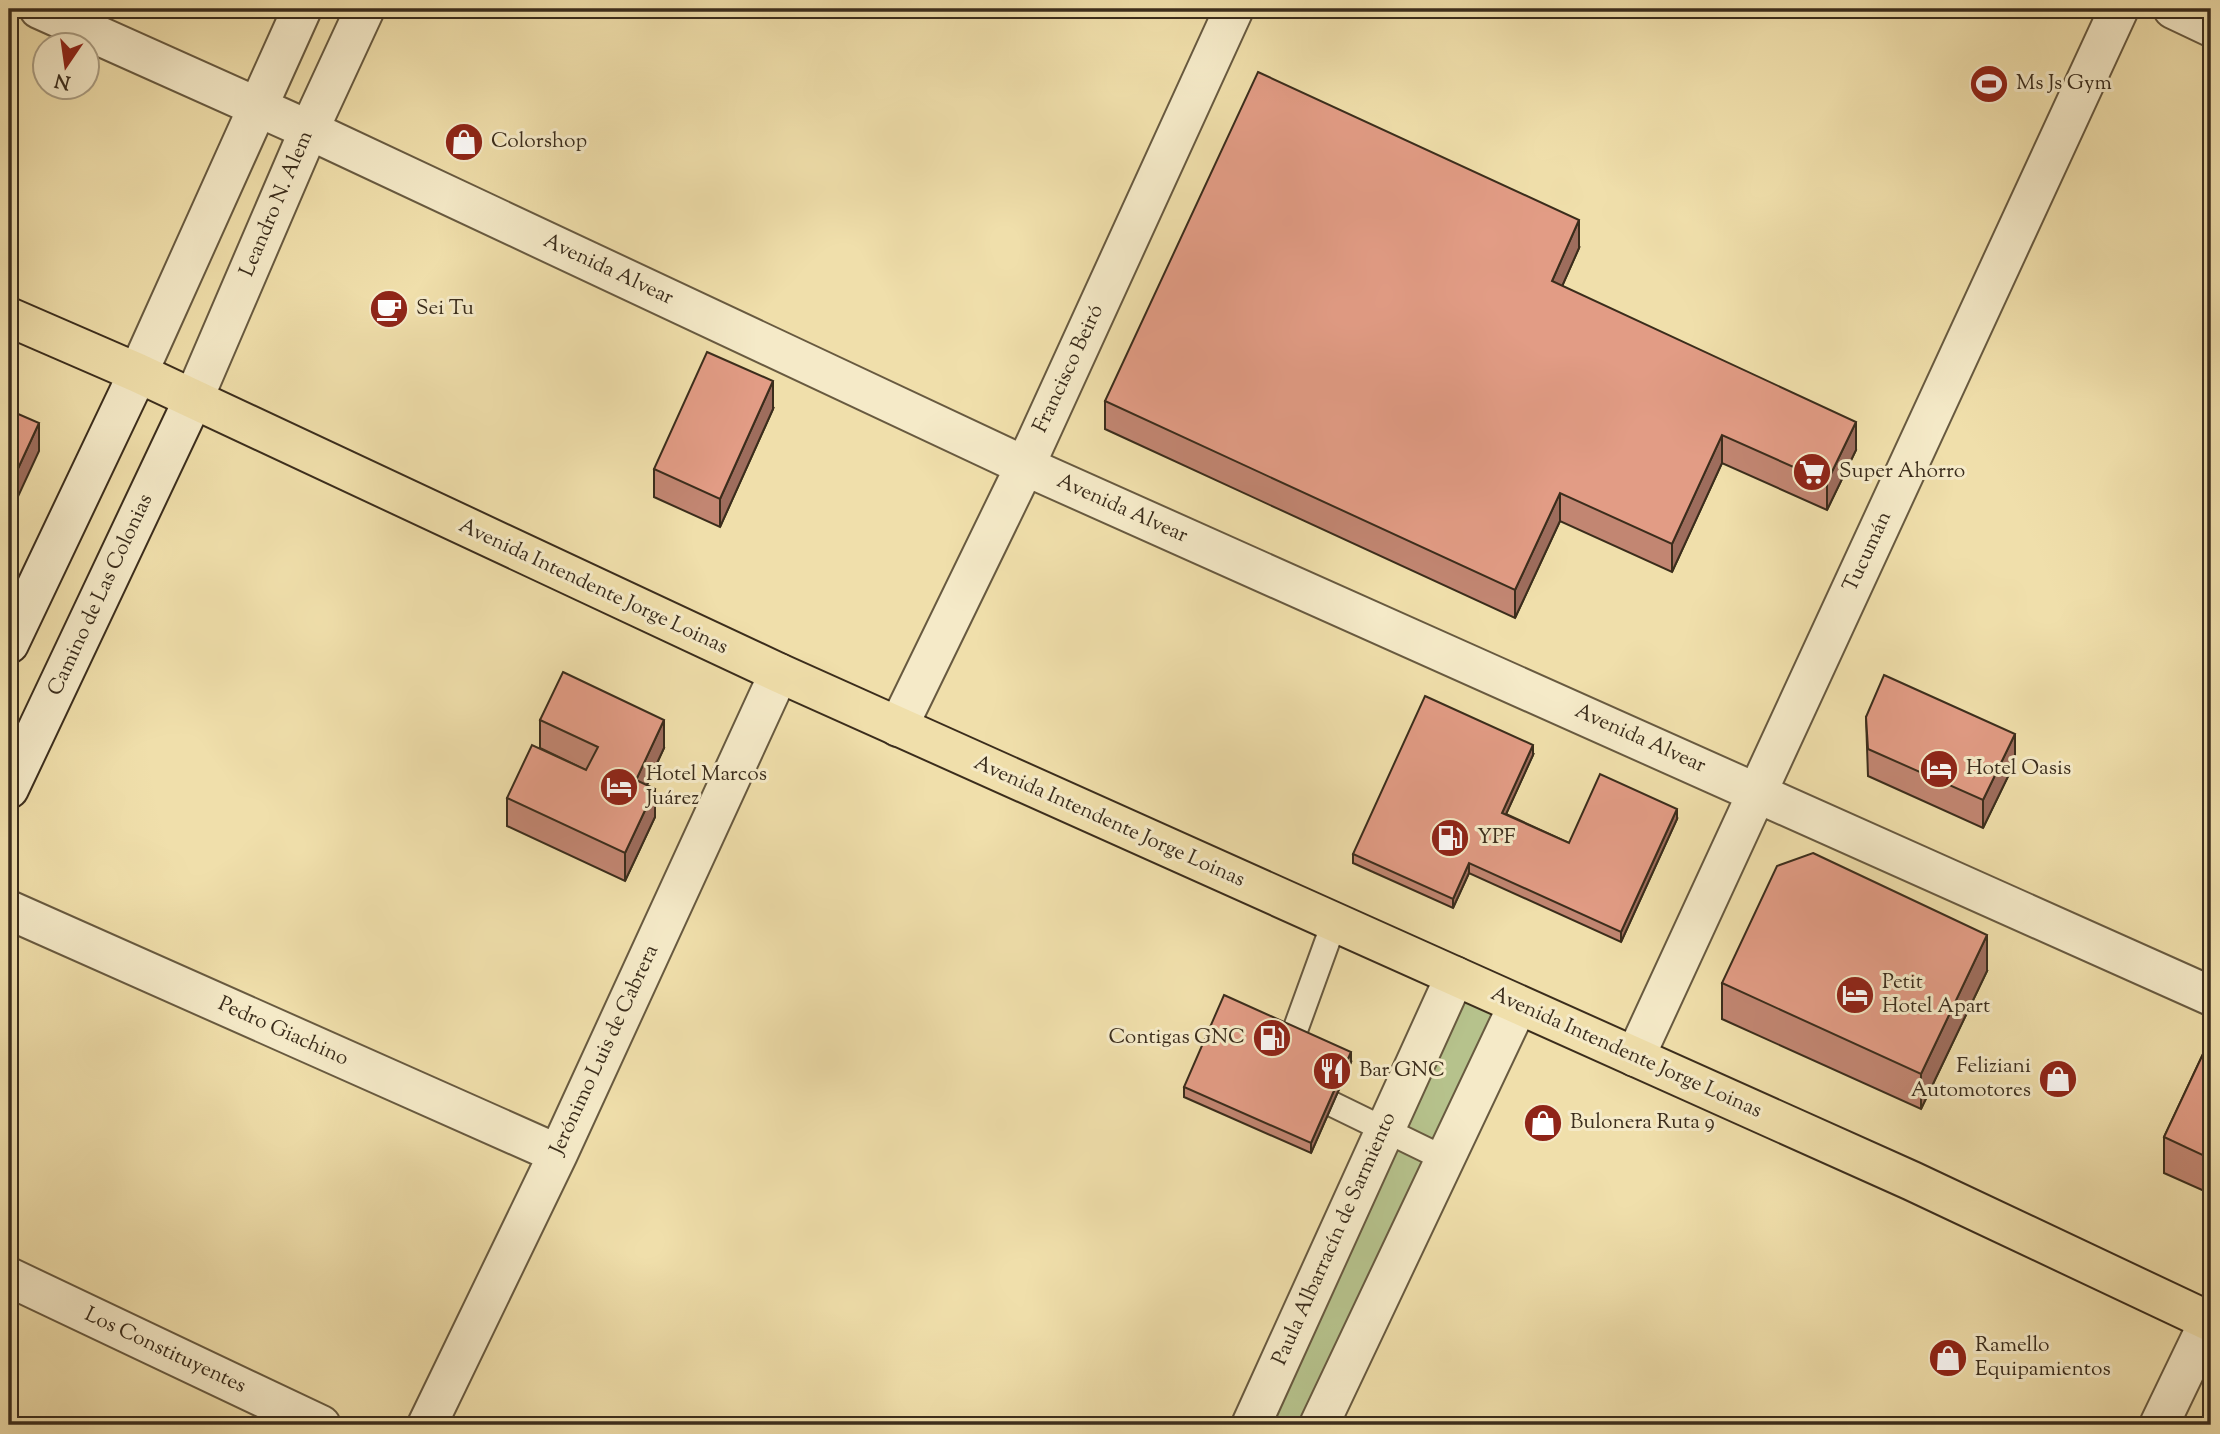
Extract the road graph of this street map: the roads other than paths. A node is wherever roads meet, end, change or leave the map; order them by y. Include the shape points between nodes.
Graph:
1 (39, 9) edge
2 (302, 9) edge
3 (365, 9) edge
4 (1234, 9) edge
5 (2119, 9) edge
6 (2173, 9) edge
7 (2211, 27) edge
8 (257, 107) junction
9 (309, 130) junction
10 (9, 317) edge
11 (138, 373) junction
12 (193, 400) junction
13 (1025, 466) junction
14 (9, 644) edge
15 (779, 673) junction
16 (898, 727) junction
17 (9, 789) edge
18 (1757, 791) junction
19 (9, 910) edge
20 (1334, 923) junction
21 (1455, 976) junction
22 (2211, 996) edge
23 (1517, 1005) junction
24 (1293, 1036) edge
25 (1634, 1057) junction
26 (1332, 1104) edge
27 (1385, 1130) junction
28 (558, 1154) junction
29 (1445, 1159) junction
30 (9, 1277) edge
31 (2210, 1321) edge
32 (321, 1425) edge
33 (427, 1425) edge
34 (1251, 1425) edge
35 (1319, 1425) edge
36 (2159, 1425) edge

1 - 8 street, Avenida Alvear
2 - 8 street
3 - 9 street, Leandro N. Alem
4 - 13 street, Francisco Beiró
5 - 18 street, Tucumán
6 - 7 street
8 - 9 street, Avenida Alvear
8 - 11 street
9 - 12 street, Leandro N. Alem
9 - 13 street, Avenida Alvear
10 - 11 main road, Avenida Intendente Jorge Loinas
11 - 12 main road, Avenida Intendente Jorge Loinas
11 - 14 street
12 - 15 main road, Avenida Intendente Jorge Loinas
12 - 17 street, Camino de Las Colonias
13 - 16 street, Francisco Beiró
13 - 18 street, Avenida Alvear
15 - 16 main road, Avenida Intendente Jorge Loinas
15 - 28 street, Jerónimo Luis de Cabrera
16 - 20 main road, Avenida Intendente Jorge Loinas
18 - 22 street, Avenida Alvear
18 - 25 street, Tucumán
19 - 28 street, Pedro Giachino
20 - 21 main road, Avenida Intendente Jorge Loinas
20 - 24 lane
21 - 23 main road, Avenida Intendente Jorge Loinas
21 - 27 street, Paula Albarracín de Sarmiento
23 - 25 main road, Avenida Intendente Jorge Loinas
23 - 29 street
25 - 31 main road, Avenida Intendente Jorge Loinas
26 - 27 lane
27 - 29 lane
27 - 34 street, Paula Albarracín de Sarmiento
28 - 33 street, Jerónimo Luis de Cabrera
29 - 35 street
30 - 32 street, Los Constituyentes
31 - 36 street

